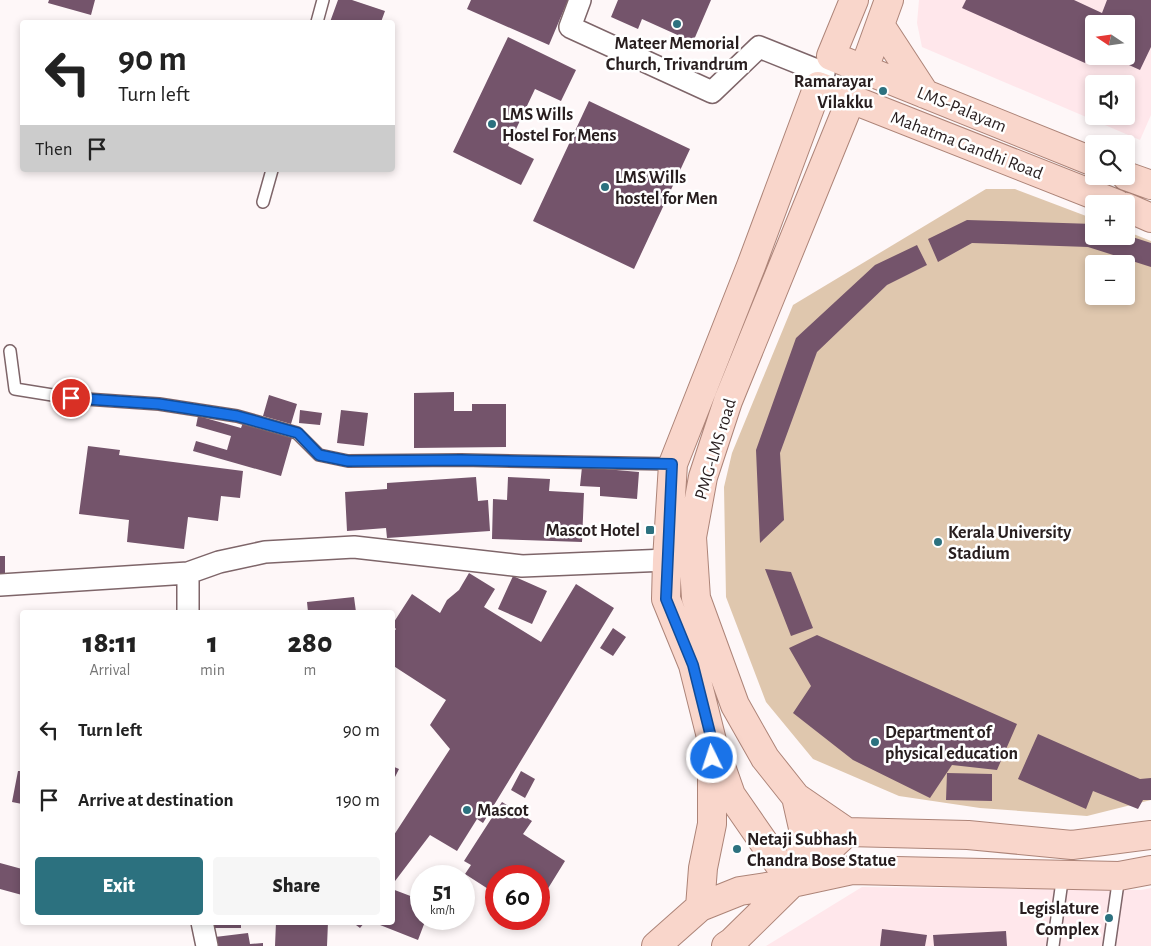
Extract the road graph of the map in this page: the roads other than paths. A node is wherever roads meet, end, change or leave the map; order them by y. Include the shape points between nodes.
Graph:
1 (324, 0) edge
2 (580, 0) edge
3 (854, 0) edge
4 (889, 0) edge
5 (318, 20) edge
6 (880, 26) junction
7 (864, 69) junction
8 (824, 71) junction
9 (925, 94) junction
10 (852, 100) junction
11 (1085, 158) edge
12 (271, 172) edge
13 (1135, 180) edge
14 (1151, 186) edge
15 (1094, 195) edge
16 (263, 202) dead end
17 (1135, 212) edge
18 (1151, 218) edge
19 (10, 351) dead end
20 (672, 464) junction
21 (667, 560) junction
22 (188, 573) junction
23 (0, 585) edge
24 (188, 610) edge
25 (712, 741) junction
26 (796, 797) junction
27 (847, 832) junction
28 (1151, 835) edge
29 (1151, 870) edge
30 (1063, 874) junction
31 (1119, 876) junction
32 (792, 882) junction
33 (700, 907) junction
34 (202, 925) edge
35 (206, 946) edge
36 (656, 946) edge
37 (726, 946) edge
38 (1053, 946) edge
39 (1109, 946) edge

1 - 5 lane
2 - 8 street via 570,27 712,92 759,47
3 - 8 main road, PMG-LMS road
4 - 6 main road
6 - 7 main road
6 - 9 main road
7 - 8 main road, LMS-Palayam
7 - 9 main road, LMS-Palayam
8 - 10 main road, Mahatma Gandhi Road
8 - 20 main road, PMG-LMS road
9 - 11 main road, LMS-Palayam
10 - 15 main road, Mahatma Gandhi Road
10 - 26 main road, PMG-LMS road via 728,401 703,477 692,537 696,598 735,705 765,758
12 - 16 lane
13 - 14 main road
17 - 18 main road
19 - 20 lane via 15,389 237,416 298,433 319,455 348,461
20 - 21 main road, PMG-LMS road
21 - 22 street via 522,566 354,547 265,552
21 - 25 main road, PMG-LMS road via 666,599 693,665
22 - 23 street
22 - 24 street
25 - 32 main road via 731,795
25 - 33 main road via 712,824 703,868
26 - 27 main road
26 - 32 main road, PMG-LMS road via 805,837
27 - 28 main road via 968,835 1072,845
27 - 32 main road
29 - 31 main road
30 - 31 main road
30 - 32 main road via 852,870
30 - 38 lane
31 - 39 lane
32 - 33 main road via 740,891
32 - 37 main road
33 - 36 main road
34 - 35 street

